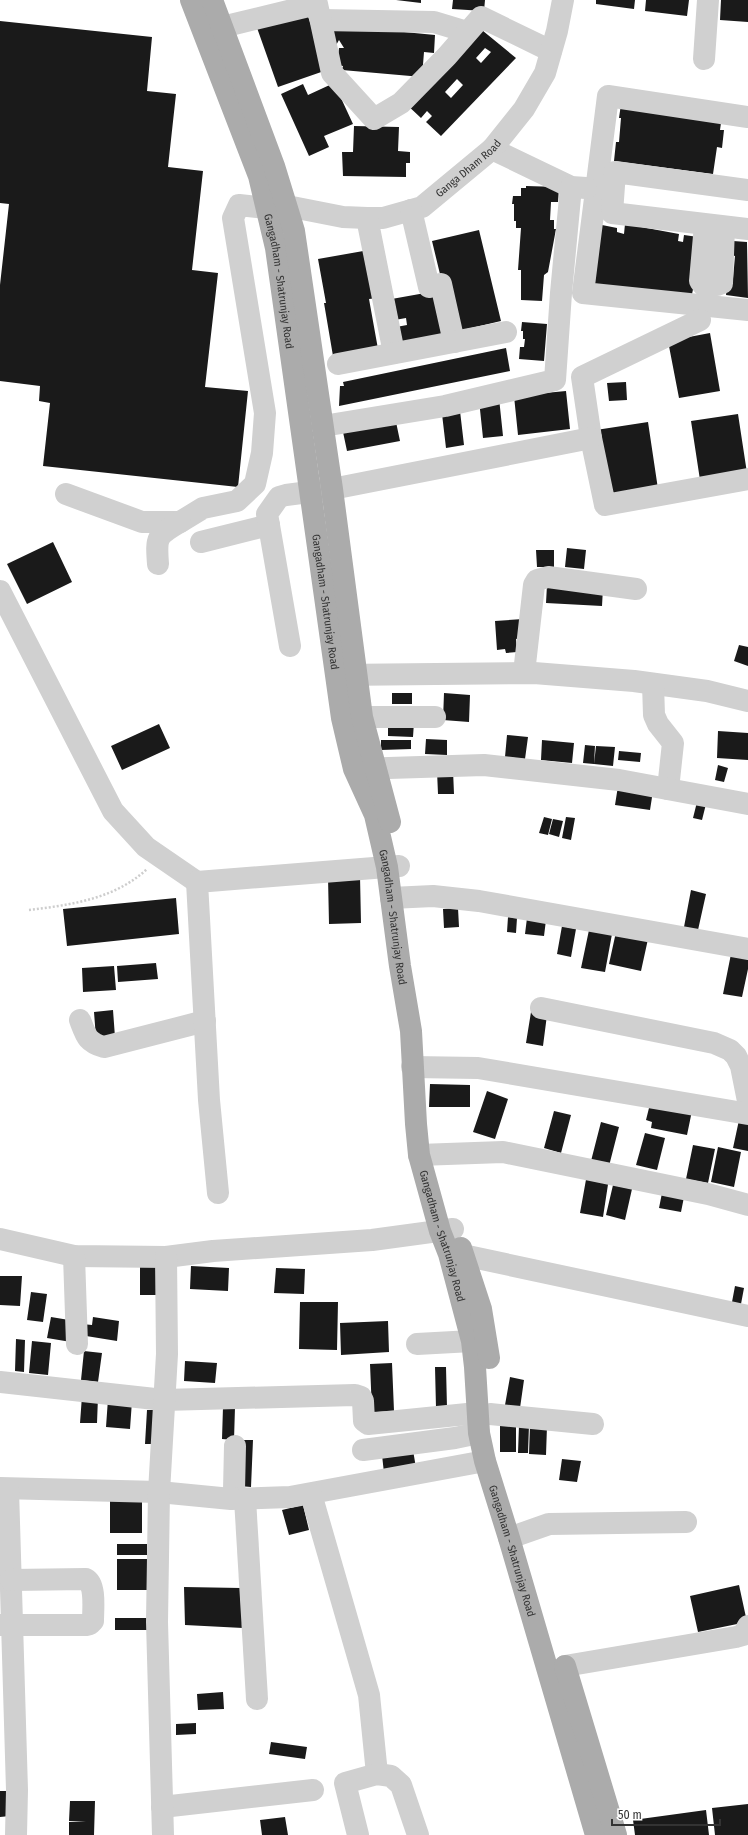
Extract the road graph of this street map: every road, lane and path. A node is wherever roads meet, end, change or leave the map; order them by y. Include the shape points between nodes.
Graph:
1 (191, 0) edge
2 (212, 0) edge
3 (563, 0) edge
4 (708, 0) edge
5 (321, 20) junction
6 (222, 27) junction
7 (467, 32) junction
8 (551, 51) junction
9 (704, 59) dead end
10 (748, 117) edge
11 (492, 149) junction
12 (571, 187) junction
13 (597, 189) junction
14 (748, 190) edge
15 (276, 207) junction
16 (411, 210) junction
17 (367, 218) junction
18 (748, 229) edge
19 (748, 310) edge
20 (700, 320) dead end
21 (506, 332) dead end
22 (454, 342) junction
23 (394, 353) junction
24 (338, 364) dead end
25 (323, 426) junction
26 (592, 438) junction
27 (748, 479) edge
28 (332, 489) junction
29 (309, 493) junction
30 (66, 494) dead end
31 (180, 522) junction
32 (269, 525) junction
33 (201, 542) dead end
34 (158, 564) dead end
35 (636, 589) dead end
36 (0, 591) edge
37 (290, 646) dead end
38 (524, 673) junction
39 (346, 675) junction
40 (653, 684) junction
41 (748, 701) edge
42 (362, 717) junction
43 (435, 717) dead end
44 (365, 769) junction
45 (668, 789) junction
46 (748, 804) edge
47 (156, 854) junction
48 (393, 866) junction
49 (197, 882) junction
50 (397, 897) junction
51 (29, 910) dead end
52 (748, 949) edge
53 (541, 1008) dead end
54 (80, 1020) dead end
55 (205, 1021) junction
56 (417, 1067) junction
57 (748, 1101) edge
58 (748, 1114) edge
59 (424, 1155) junction
60 (218, 1194) dead end
61 (748, 1205) edge
62 (447, 1230) junction
63 (0, 1239) edge
64 (464, 1255) junction
65 (74, 1256) junction
66 (166, 1257) junction
67 (748, 1316) edge
68 (472, 1342) junction
69 (77, 1344) dead end
70 (417, 1344) dead end
71 (0, 1382) edge
72 (164, 1400) junction
73 (482, 1420) junction
74 (593, 1424) dead end
75 (235, 1446) dead end
76 (363, 1450) dead end
77 (493, 1468) junction
78 (4, 1488) edge
79 (159, 1492) junction
80 (311, 1494) junction
81 (242, 1499) junction
82 (686, 1522) dead end
83 (509, 1538) junction
84 (7, 1568) edge
85 (6, 1625) edge
86 (748, 1626) edge
87 (557, 1660) junction
88 (7, 1671) edge
89 (257, 1699) dead end
90 (377, 1774) junction
91 (313, 1790) dead end
92 (162, 1807) junction
93 (16, 1835) edge
94 (163, 1835) edge
95 (358, 1835) edge
96 (418, 1835) edge
97 (596, 1835) edge
98 (616, 1835) edge

1 - 15 main road, Gangadham - Shatrunjay Road via 259,176
2 - 6 main road, Gangadham - Shatrunjay Road
3 - 8 street, Ganga Dham Road
4 - 9 street
5 - 6 street via 317,4
5 - 7 street via 434,22
5 - 7 street via 332,73 374,118 401,103
6 - 15 main road, Gangadham - Shatrunjay Road via 250,99
7 - 8 street via 480,18
8 - 11 street, Ganga Dham Road via 545,73 524,109
10 - 13 street via 608,96
11 - 12 street
11 - 16 street, Ganga Dham Road via 422,207
12 - 13 street
12 - 25 street via 555,380 445,406
13 - 19 street via 583,293
14 - 18 street via 615,172 612,213
15 - 17 street, Ganga Dham Road
15 - 25 main road, Gangadham - Shatrunjay Road via 294,231
15 - 29 main road, Gangadham - Shatrunjay Road via 278,262
15 - 31 street, Ganga Dham Road via 239,205 233,218 265,413 262,453 255,484 237,501 203,508
16 - 17 street, Ganga Dham Road via 383,218
16 - 22 street via 429,287 441,284
17 - 23 street
20 - 26 street via 582,377
21 - 22 street
22 - 23 street
23 - 24 street
25 - 28 main road, Gangadham - Shatrunjay Road
26 - 27 street via 605,505
26 - 28 street
28 - 29 street
28 - 39 main road, Gangadham - Shatrunjay Road
29 - 32 street via 279,497 267,514
29 - 39 main road, Gangadham - Shatrunjay Road
30 - 31 street via 142,522
31 - 34 street via 164,532 156,544
32 - 33 street
32 - 37 street
35 - 38 street via 548,577 537,580 534,585
36 - 47 street via 113,811 146,847
38 - 39 street
38 - 40 street
39 - 42 main road, Gangadham - Shatrunjay Road
39 - 44 main road, Gangadham - Shatrunjay Road via 342,718
40 - 41 street via 707,691
40 - 45 street via 654,715 673,743
42 - 43 street
42 - 44 main road, Gangadham - Shatrunjay Road
44 - 45 street via 484,765 619,780
44 - 48 main road, Gangadham - Shatrunjay Road via 375,815
45 - 46 street
47 - 49 street
47 - 51 path via 146,870 124,886 69,905
48 - 49 street
48 - 50 main road, Gangadham - Shatrunjay Road
49 - 55 street
50 - 52 street via 433,896 479,901
50 - 56 main road, Gangadham - Shatrunjay Road via 400,966
53 - 57 street via 714,1043 730,1050 741,1066
54 - 55 street via 87,1038 94,1044 104,1046
55 - 60 street
56 - 58 street via 478,1068
56 - 59 main road, Gangadham - Shatrunjay Road
59 - 61 street via 503,1152 708,1194
59 - 62 main road, Gangadham - Shatrunjay Road
62 - 64 main road, Gangadham - Shatrunjay Road
62 - 66 street via 372,1240 213,1251
62 - 68 main road, Gangadham - Shatrunjay Road via 449,1254
63 - 65 street
64 - 67 street
64 - 73 main road, Gangadham - Shatrunjay Road via 481,1309 490,1367
65 - 66 street
65 - 69 street
66 - 72 street via 167,1354
68 - 70 street
68 - 73 main road, Gangadham - Shatrunjay Road
71 - 72 street
72 - 73 street via 355,1395 363,1401 364,1421 368,1424
72 - 79 street
73 - 74 street
73 - 76 street via 455,1438
73 - 77 main road, Gangadham - Shatrunjay Road
75 - 81 street via 234,1490
77 - 80 street
77 - 83 main road, Gangadham - Shatrunjay Road
78 - 79 street
78 - 84 street
79 - 81 street
79 - 92 street via 157,1622
80 - 81 street
80 - 90 street via 368,1695
81 - 89 street
82 - 83 street via 548,1524
83 - 87 main road, Gangadham - Shatrunjay Road
84 - 85 street
84 - 85 street via 90,1581 93,1621 86,1625
85 - 88 street
86 - 87 street via 742,1635 736,1637
87 - 97 main road, Gangadham - Shatrunjay Road
87 - 98 main road, Gangadham - Shatrunjay Road
88 - 93 street via 17,1790
90 - 95 street via 345,1783
90 - 96 street via 391,1776 401,1785
91 - 92 street
92 - 94 street

